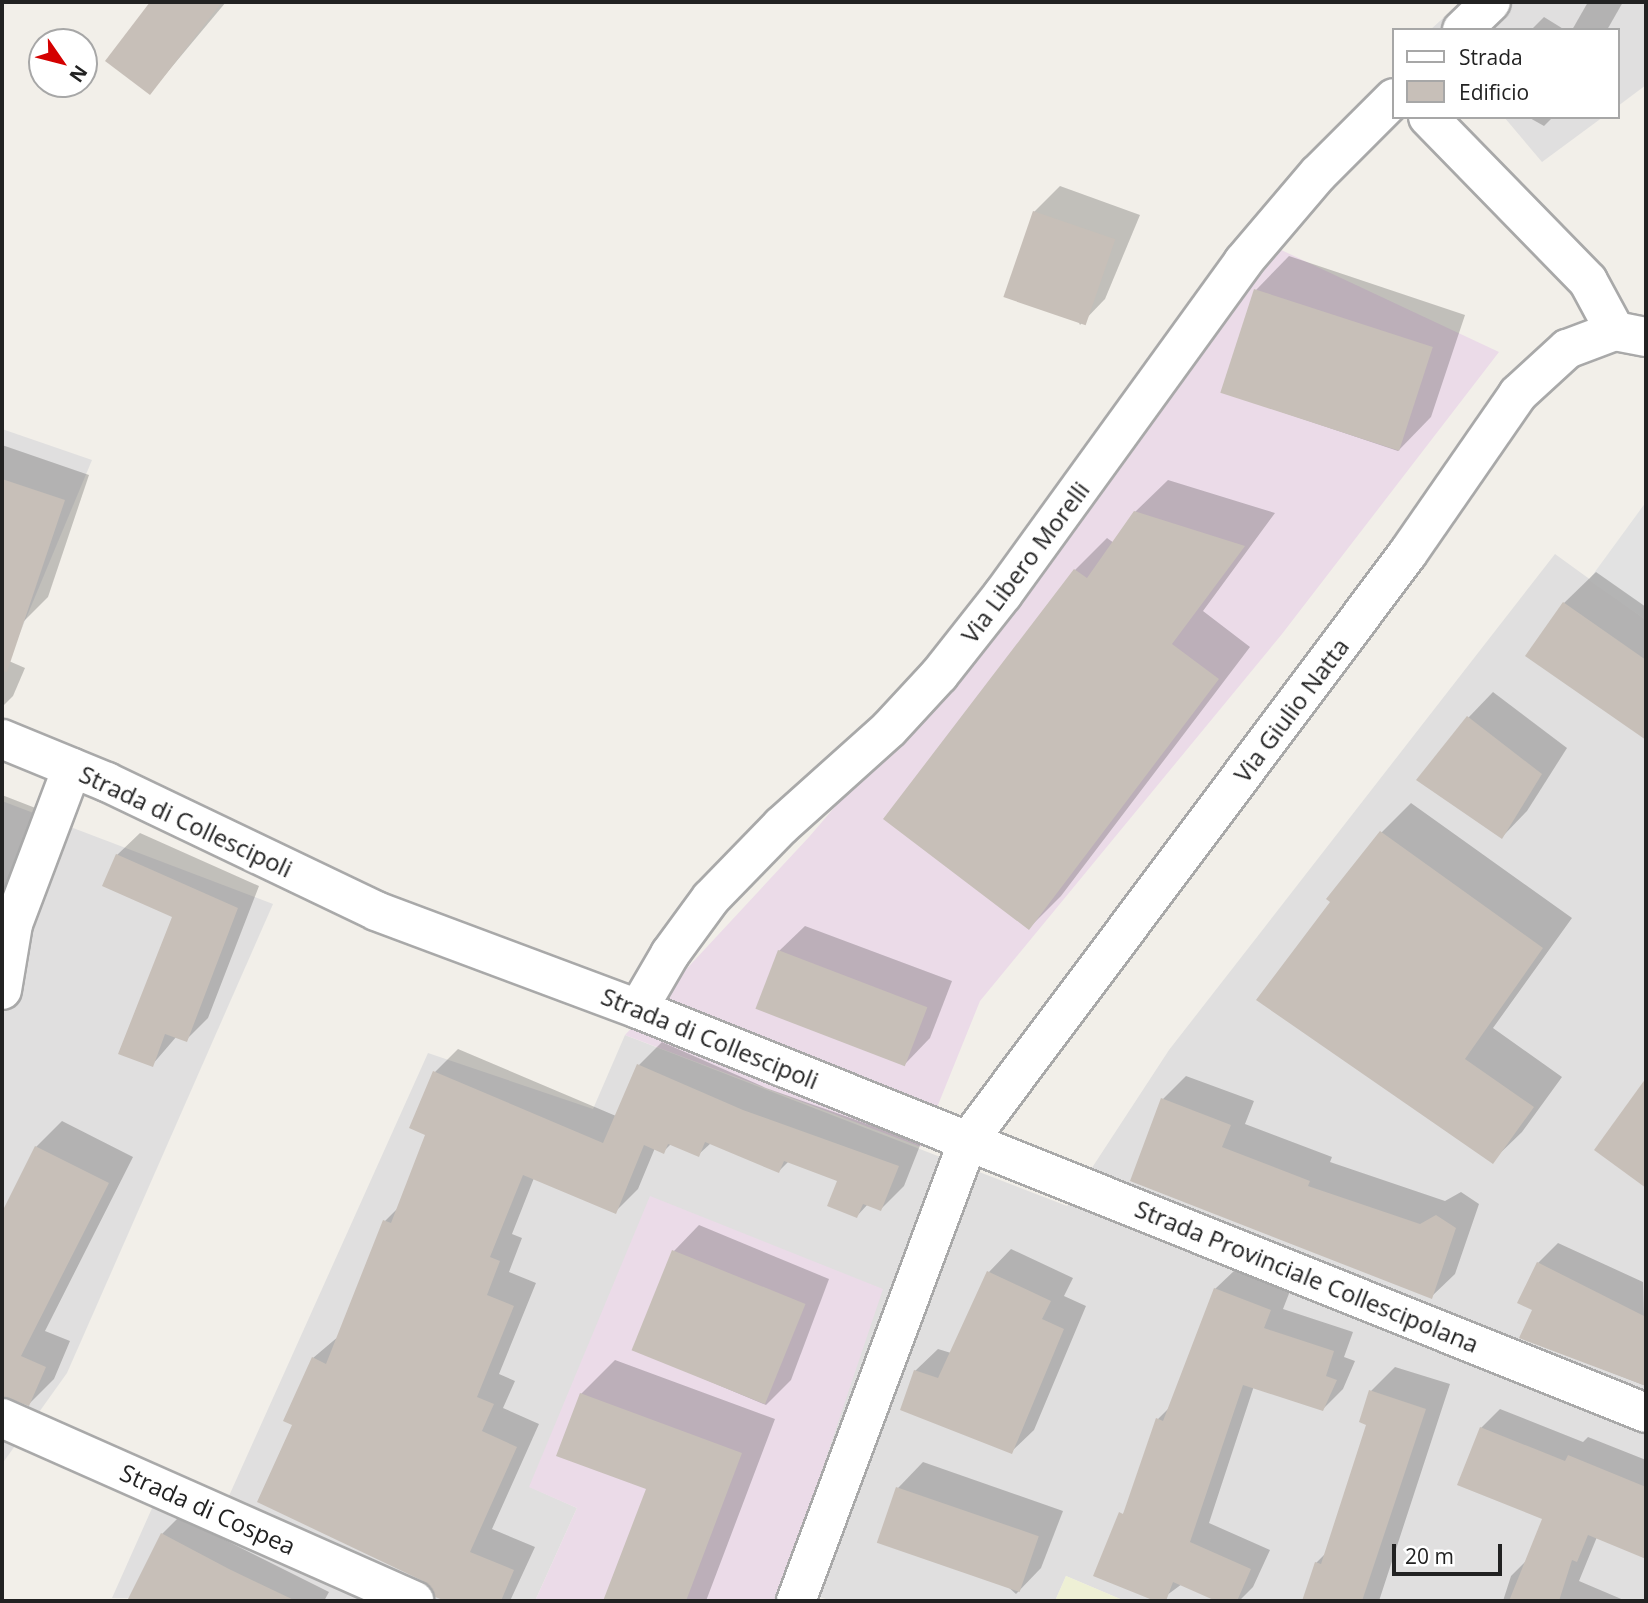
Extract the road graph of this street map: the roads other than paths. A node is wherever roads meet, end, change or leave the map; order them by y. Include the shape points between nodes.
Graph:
1 (1491, 2) edge
2 (1464, 28) edge
3 (1392, 99) edge
4 (1430, 119) edge
5 (1631, 334) edge
6 (2, 739) edge
7 (72, 768) junction
8 (2, 990) edge
9 (638, 1009) junction
10 (968, 1141) junction
11 (1646, 1413) edge
12 (2, 1418) edge
13 (414, 1601) edge
14 (796, 1601) edge

1 - 2 street
3 - 9 street, Via Libero Morelli via 1318,174 1243,262 939,675 889,729 711,898
4 - 5 street via 1588,281
5 - 10 street, Via Giulio Natta via 1567,349 1518,394 1408,553
6 - 7 street, Strada di Collescipoli
7 - 8 street via 13,924
7 - 9 street, Strada di Collescipoli via 376,911
9 - 10 street, Strada di Collescipoli
10 - 11 street, Strada Provinciale Collescipolana
10 - 14 street
12 - 13 street, Strada di Cospea

